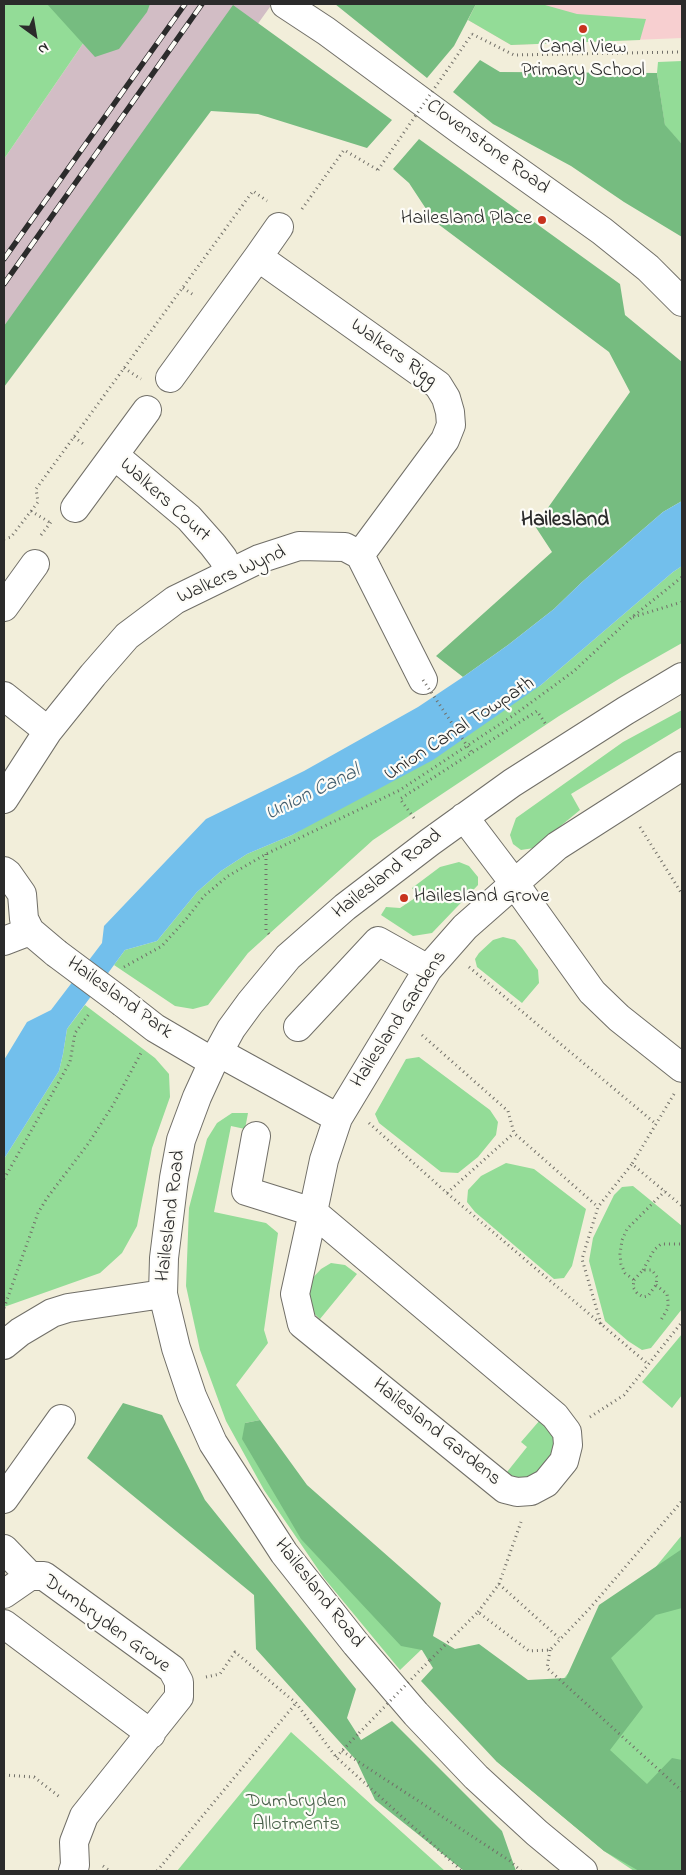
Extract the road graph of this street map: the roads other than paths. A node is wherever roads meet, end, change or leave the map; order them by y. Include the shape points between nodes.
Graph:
1 (285, 4) edge
2 (280, 227) road end
3 (258, 257) junction
4 (682, 302) edge
5 (170, 378) dead end
6 (146, 410) dead end
7 (114, 455) junction
8 (75, 508) road end
9 (360, 555) junction
10 (35, 564) road end
11 (230, 573) junction
12 (4, 607) edge
13 (682, 677) edge
14 (423, 680) road end
15 (4, 696) edge
16 (48, 732) junction
17 (682, 766) edge
18 (4, 798) edge
19 (464, 817) junction
20 (4, 871) edge
21 (514, 883) junction
22 (30, 931) junction
23 (4, 941) edge
24 (428, 969) junction
25 (298, 1027) dead end
26 (215, 1057) junction
27 (680, 1079) edge
28 (343, 1111) junction
29 (256, 1136) dead end
30 (313, 1212) junction
31 (163, 1294) junction
32 (4, 1345) edge
33 (61, 1419) dead end
34 (4, 1499) edge
35 (4, 1549) edge
36 (30, 1576) junction
37 (4, 1594) edge
38 (4, 1624) edge
39 (151, 1734) junction
40 (73, 1871) edge
41 (582, 1871) edge

1 - 4 street, Clovenstone Road via 602,230 648,268
2 - 3 street
3 - 5 street
3 - 9 street, Walkers Rigg via 438,386 446,398 451,425 445,440
6 - 7 street, Walkers Court
7 - 8 street, Walkers Court
7 - 11 street, Walkers Court via 189,518 213,545
9 - 11 street, Walkers Wynd via 345,547 299,546
9 - 14 street
10 - 12 street
11 - 16 street, Walkers Wynd via 175,600 127,636
13 - 19 street, Hailesland Road via 562,750
15 - 16 street
16 - 18 street, Walkers Wynd
17 - 21 street, Hailesland Gardens via 558,846
19 - 21 street
19 - 26 street, Hailesland Road via 345,907 288,957 231,1029
20 - 22 street via 22,894 24,919
21 - 24 street, Hailesland Gardens via 465,927
21 - 27 street via 592,992
22 - 23 street
22 - 26 street, Hailesland Park, bridge via 155,1028
24 - 25 street via 378,941
24 - 28 street, Hailesland Gardens
26 - 28 street
26 - 31 street, Hailesland Road via 182,1140 168,1222
28 - 30 street, Hailesland Gardens via 324,1160
29 - 30 street via 246,1190
30 - 30 street, Hailesland Gardens via 296,1294 302,1324 505,1490 531,1491 546,1483 564,1461 568,1445 567,1432 555,1416
31 - 32 street via 52,1313
31 - 41 street, Hailesland Road via 176,1348 213,1444 284,1553 416,1714 476,1777
33 - 34 street
35 - 36 street
36 - 37 street, Dumbryden Grove
36 - 39 street, Dumbryden Grove via 44,1576 172,1669 179,1682 179,1697
38 - 39 street
39 - 40 street, Dumbryden Grove via 84,1816 74,1842

